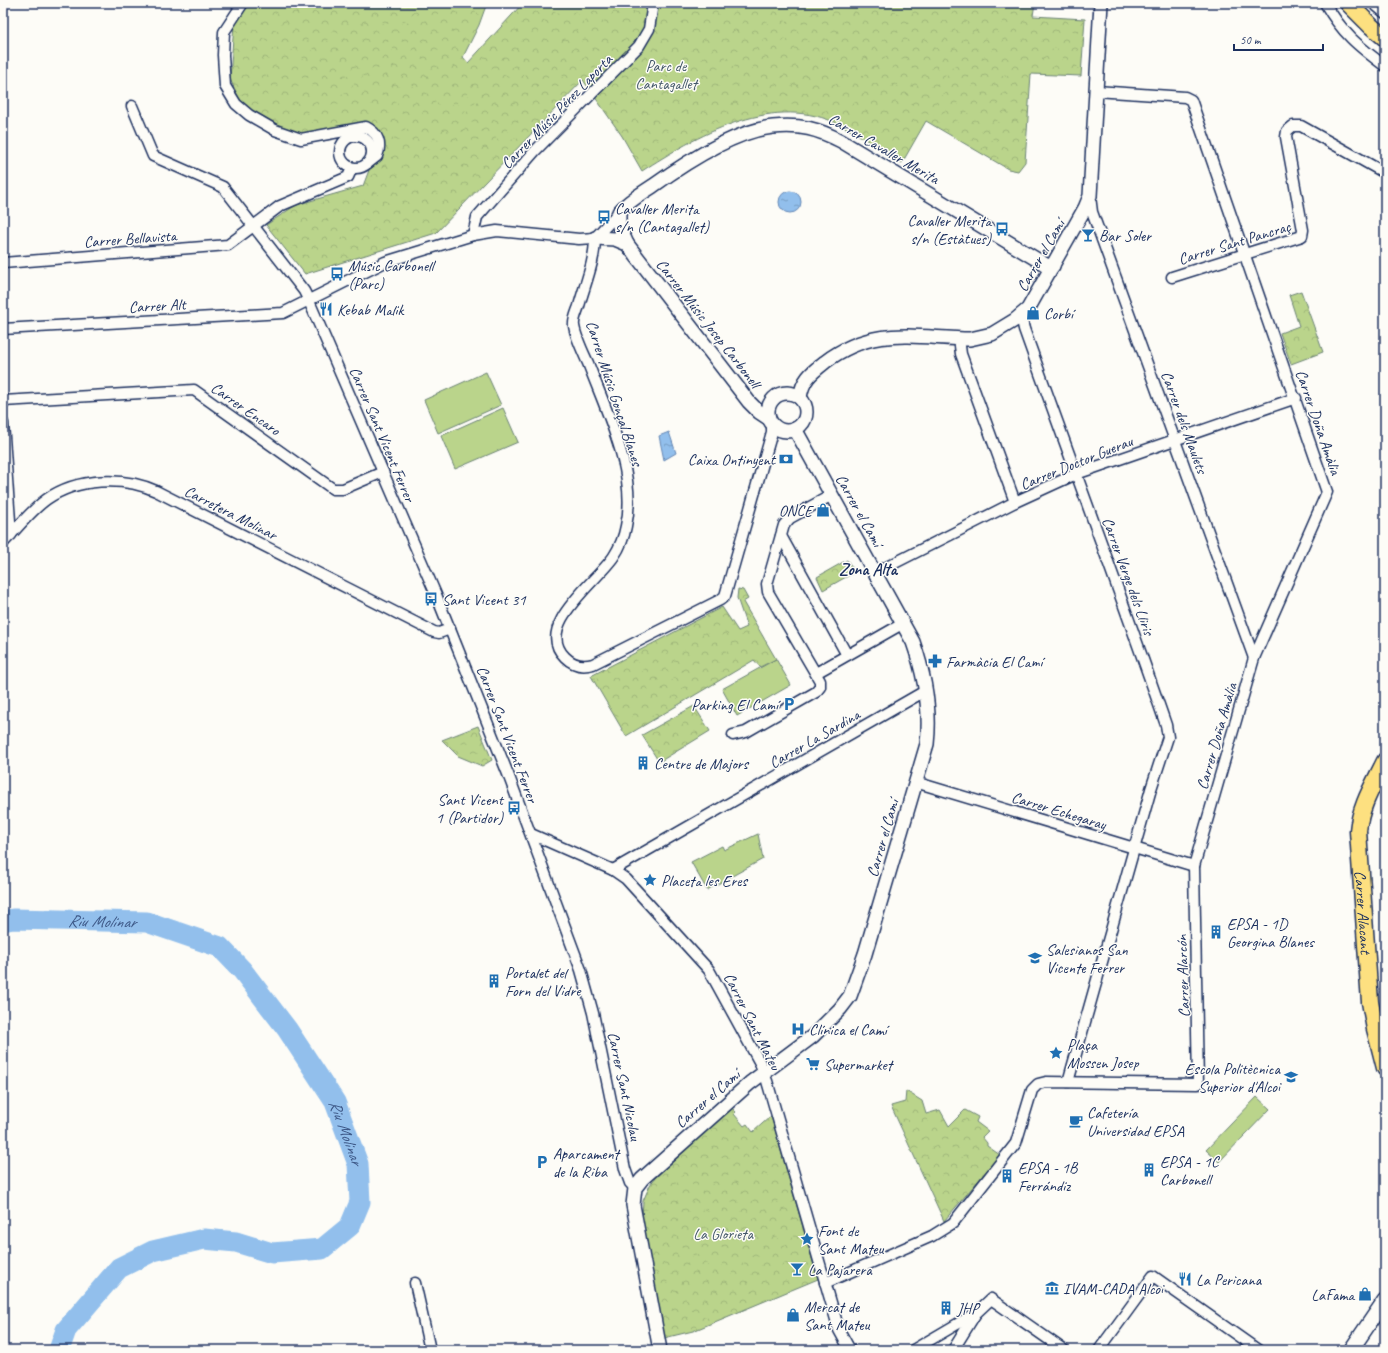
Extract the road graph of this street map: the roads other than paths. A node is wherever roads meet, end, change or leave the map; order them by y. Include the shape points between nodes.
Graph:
1 (243, 3) edge
2 (653, 3) edge
3 (1101, 3) edge
4 (1325, 3) edge
5 (1348, 3) edge
6 (1374, 3) edge
7 (1385, 13) edge
8 (1385, 38) edge
9 (1385, 66) edge
10 (1096, 91) junction
11 (132, 106) dead end
12 (368, 163) junction
13 (352, 168) junction
14 (1385, 173) edge
15 (1090, 196) junction
16 (619, 212) junction
17 (253, 226) junction
18 (473, 235) junction
19 (596, 238) junction
20 (627, 244) junction
21 (1246, 255) junction
22 (3, 263) edge
23 (1053, 266) junction
24 (1172, 277) dead end
25 (309, 301) junction
26 (1021, 316) junction
27 (3, 330) edge
28 (959, 338) junction
29 (800, 398) junction
30 (1296, 398) junction
31 (3, 402) edge
32 (770, 421) junction
33 (3, 422) edge
34 (795, 430) junction
35 (1175, 440) junction
36 (383, 472) junction
37 (1076, 474) junction
38 (832, 495) junction
39 (1014, 502) junction
40 (11, 535) junction
41 (781, 536) junction
42 (3, 543) edge
43 (875, 573) junction
44 (902, 624) junction
45 (450, 629) junction
46 (847, 655) junction
47 (1254, 658) junction
48 (816, 673) junction
49 (926, 691) junction
50 (733, 735) dead end
51 (1385, 761) edge
52 (915, 782) junction
53 (531, 834) junction
54 (1135, 849) junction
55 (1194, 866) junction
56 (613, 870) junction
57 (1385, 1068) edge
58 (764, 1072) junction
59 (1068, 1082) junction
60 (635, 1188) junction
61 (415, 1283) dead end
62 (825, 1283) junction
63 (1385, 1300) edge
64 (976, 1313) junction
65 (657, 1348) edge
66 (430, 1350) edge
67 (850, 1350) edge
68 (913, 1350) edge
69 (953, 1350) edge
70 (1064, 1350) edge
71 (1099, 1350) edge
72 (1258, 1350) edge
73 (1351, 1350) edge

1 - 12 street via 224,32 222,55 225,86 236,104 275,130 301,139 366,127 375,134 380,145 377,156
2 - 18 street, Carrer Músic Pérez Laporta via 648,29 639,46 535,151 486,206 477,217
3 - 10 street, Carrer el Camí
4 - 9 street via 1335,21 1355,44
5 - 8 main road
6 - 7 street
10 - 15 street, Carrer el Camí
10 - 21 street, Carrer Doña Amàlia via 1185,97 1191,100
11 - 17 street, Carrer Sant Vicent Ferrer via 153,156 223,187
12 - 13 street via 359,168
12 - 13 street via 372,154 370,144 362,138 352,137 343,143 340,154 345,164
13 - 17 street, Carrer Bellavista via 348,177 280,206
14 - 21 street, Carrer Sant Pancraç via 1301,126 1290,128 1286,137 1303,234
15 - 23 street, Carrer el Camí
15 - 35 street, Carrer dels Maulets via 1092,212
16 - 19 street, Carrer Cavaller Merita
16 - 20 street, Carrer Músic Josep Carbonell via 618,226
16 - 23 street, Carrer Cavaller Merita via 673,171 731,140 772,127 802,126 841,140 1046,265
17 - 22 street, Carrer Bellavista via 228,245
17 - 25 street, Carrer Sant Vicent Ferrer
18 - 19 street via 497,231 579,239
18 - 25 street via 385,262
19 - 20 street via 615,239
19 - 32 street, Carrer Músic Gonçal Blanes via 595,252 574,326 618,443 627,483 627,524 622,542 614,556 561,619 557,641 559,650 566,658 574,664 583,666 593,664 725,596 772,432
20 - 32 street, Carrer Músic Josep Carbonell via 748,402
21 - 24 street, Carrer Sant Pancraç
21 - 30 street, Carrer Doña Amàlia
23 - 26 street, Carrer el Camí
25 - 27 street, Carrer Alt via 283,313
25 - 36 street, Carrer Sant Vicent Ferrer
26 - 28 street, Carrer el Camí via 992,334 976,338
26 - 37 street, Carrer Verge dels Lliris
28 - 29 street, Carrer el Camí via 881,336 859,342 830,359 805,380
28 - 39 street via 961,354
29 - 32 street via 788,393 777,396 768,407
29 - 34 street via 806,407 806,416
30 - 35 street, Carrer Doctor Guerau
30 - 47 street, Carrer Doña Amàlia via 1327,492
31 - 36 street, Carrer Encaro via 194,390 334,489 343,489
32 - 34 street via 782,431
33 - 40 street
34 - 38 street, Carrer el Camí
35 - 37 street, Carrer Doctor Guerau
35 - 47 street, Carrer dels Maulets
36 - 45 street, Carrer Sant Vicent Ferrer
37 - 39 street, Carrer Doctor Guerau
37 - 54 street, Carrer Verge dels Lliris via 1125,606 1168,736
38 - 41 street via 790,518 784,525
38 - 43 street, Carrer el Camí
39 - 43 street, Carrer Doctor Guerau
40 - 42 street, Carretera Molinar
40 - 45 street, Carretera Molinar via 39,506 66,489 101,482 136,484 156,491 434,632
41 - 46 street
41 - 48 street via 767,584 768,592
43 - 44 street, Carrer el Camí
44 - 46 street
44 - 49 street, Carrer el Camí via 918,655
45 - 53 street, Carrer Sant Vicent Ferrer
46 - 48 street
47 - 55 street, Carrer Doña Amàlia
48 - 50 street via 820,687 816,692 746,732
49 - 52 street, Carrer el Camí via 929,708 928,740
49 - 56 street, Carrer La Sardina
51 - 57 main road, Carrer Alacant via 1363,808 1358,831 1370,1002
52 - 54 street, Carrer Echegaray
52 - 58 street, Carrer el Camí via 882,901 850,996 824,1026
53 - 56 street, Carrer Sant Mateu
53 - 60 street, Carrer Sant Nicolau via 581,970 625,1169 630,1183
54 - 55 street, Carrer Echegaray
54 - 59 street, Carrer Verge dels Lliris
55 - 59 street, Carrer Alarcón via 1198,1084
56 - 58 street, Carrer Sant Mateu via 626,878 709,970
58 - 60 street, Carrer el Camí via 680,1144
58 - 62 street, Carrer Sant Mateu
59 - 62 street via 1042,1082 1034,1087 1016,1144 959,1216 948,1226 932,1236
60 - 65 street via 635,1220
61 - 66 street
62 - 67 street, Carrer Sant Mateu via 839,1330
63 - 73 main road
64 - 68 street
64 - 69 street
64 - 70 street via 991,1300
71 - 72 street via 1153,1276

